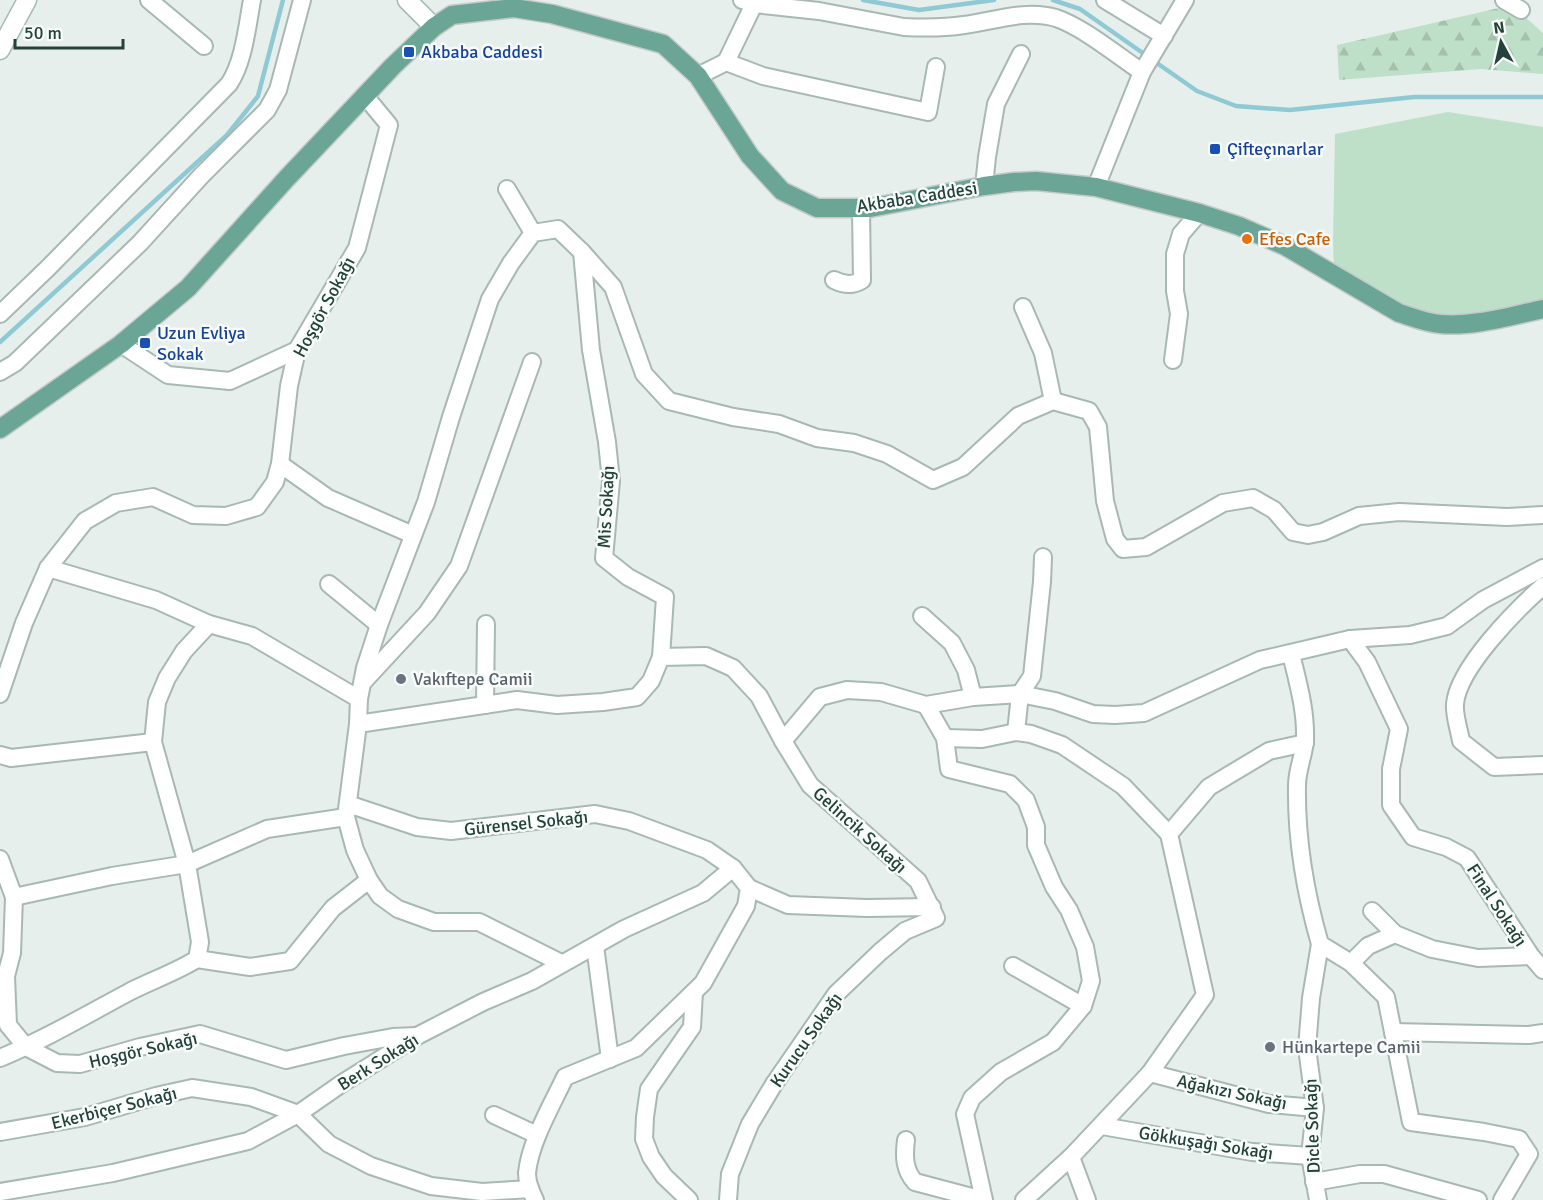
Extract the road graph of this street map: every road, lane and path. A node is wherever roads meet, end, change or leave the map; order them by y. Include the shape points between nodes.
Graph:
1 (27, 0) edge
2 (149, 0) edge
3 (252, 0) edge
4 (302, 0) edge
5 (407, 0) edge
6 (1106, 0) edge
7 (1185, 0) edge
8 (1504, 0) edge
9 (752, 1) edge
10 (1521, 10) dead end
11 (434, 27) junction
12 (1164, 37) junction
13 (204, 46) dead end
14 (0, 50) edge
15 (1021, 54) dead end
16 (726, 62) junction
17 (936, 67) dead end
18 (1144, 69) junction
19 (698, 76) junction
20 (365, 96) junction
21 (984, 186) junction
22 (1096, 187) junction
23 (507, 189) dead end
24 (861, 208) junction
25 (1199, 213) junction
26 (533, 233) junction
27 (582, 252) junction
28 (834, 280) dead end
29 (1023, 307) dead end
30 (1543, 309) edge
31 (0, 314) edge
32 (121, 344) junction
33 (297, 350) junction
34 (1173, 360) dead end
35 (532, 362) dead end
36 (0, 372) edge
37 (1053, 401) junction
38 (0, 429) edge
39 (280, 464) junction
40 (1543, 515) edge
41 (413, 535) junction
42 (1043, 557) dead end
43 (48, 568) junction
44 (1543, 568) edge
45 (329, 584) dead end
46 (1543, 586) edge
47 (922, 616) dead end
48 (209, 624) junction
49 (486, 624) dead end
50 (379, 625) junction
51 (1350, 639) junction
52 (1291, 654) junction
53 (662, 657) junction
54 (360, 692) junction
55 (0, 694) edge
56 (1020, 694) junction
57 (973, 697) junction
58 (485, 705) junction
59 (926, 705) junction
60 (358, 724) junction
61 (1016, 732) junction
62 (945, 738) junction
63 (783, 741) junction
64 (153, 742) junction
65 (1305, 743) junction
66 (0, 755) edge
67 (1543, 765) edge
68 (347, 811) junction
69 (1168, 834) junction
70 (0, 859) edge
71 (187, 864) junction
72 (733, 868) junction
73 (369, 880) junction
74 (749, 888) junction
75 (14, 897) junction
76 (1372, 911) dead end
77 (934, 913) junction
78 (1395, 934) junction
79 (1320, 944) junction
80 (595, 946) junction
81 (1531, 957) junction
82 (197, 959) junction
83 (561, 963) junction
84 (1351, 963) junction
85 (1012, 966) dead end
86 (1543, 970) edge
87 (3, 977) edge
88 (694, 992) junction
89 (1083, 1006) junction
90 (1393, 1032) junction
91 (1543, 1033) edge
92 (419, 1035) junction
93 (26, 1047) junction
94 (0, 1058) edge
95 (610, 1059) junction
96 (1150, 1073) junction
97 (1315, 1108) junction
98 (298, 1114) junction
99 (494, 1115) dead end
100 (1102, 1126) junction
101 (0, 1132) edge
102 (537, 1135) junction
103 (906, 1140) dead end
104 (1310, 1156) junction
105 (1071, 1157) junction
106 (1314, 1182) junction
107 (0, 1192) edge
108 (532, 1194) edge
109 (689, 1200) edge
110 (728, 1200) edge
111 (983, 1200) edge
112 (1024, 1200) edge
113 (1088, 1200) edge
114 (1318, 1200) edge
115 (1478, 1200) edge
116 (1502, 1200) edge

1 - 14 street
2 - 13 street
3 - 31 street via 239,59 228,84
4 - 36 street via 278,90 267,110 140,243 15,363
5 - 11 street
6 - 12 street
7 - 12 street
8 - 10 street
9 - 16 street
9 - 18 street via 921,28 953,27 1022,15 1044,16 1073,26
11 - 19 main road, Akbaba Caddesi via 452,15 514,8 552,15 663,44
11 - 20 main road, Akbaba Caddesi
12 - 18 street
15 - 21 street via 996,104
16 - 17 street via 763,76 928,112
16 - 19 street
18 - 22 street
19 - 24 main road, Akbaba Caddesi via 750,156 782,191 817,208
20 - 32 main road, Akbaba Caddesi via 188,288
20 - 33 street, Hoşgör Sokağı via 389,125 369,207 357,248
21 - 22 main road, Akbaba Caddesi via 1036,181
21 - 24 main road, Akbaba Caddesi
22 - 25 main road, Akbaba Caddesi
23 - 26 street
24 - 28 street via 862,280 844,285
25 - 30 main road, Akbaba Caddesi via 1285,246 1399,313 1419,319 1439,324 1470,323
25 - 34 street via 1181,234 1175,254 1179,314
26 - 27 street via 558,229
26 - 41 street via 490,299
27 - 37 street via 613,287 644,374 669,401 779,424 817,438 854,442 887,454 933,480 963,467 1018,416
27 - 53 street, Mis Sokağı via 591,350 611,481 604,558 628,577 665,597
29 - 37 street via 1043,354
32 - 33 street via 168,375 230,381
32 - 38 main road, Akbaba Caddesi
33 - 39 street, Hoşgör Sokağı
35 - 54 street via 459,566 427,613
37 - 40 street via 1089,411 1098,427 1105,501 1114,538 1123,549 1146,547 1222,503 1253,498 1274,510 1293,532 1308,535 1359,516 1399,512 1507,518
39 - 41 street via 328,498
39 - 43 street, Hoşgör Sokağı via 275,482 257,507 226,516 193,515 153,497 116,503 85,521
41 - 50 street
42 - 56 street via 1032,676
43 - 48 street via 156,600
43 - 55 street, Hoşgör Sokağı
44 - 51 street via 1483,600 1447,626 1410,635
45 - 50 street
46 - 67 street via 1516,610 1480,654 1459,685 1455,705 1461,741 1494,767
47 - 57 street via 952,644 966,670
48 - 54 street via 252,636
48 - 64 street via 184,651 167,678 157,702
49 - 58 street
50 - 54 street
51 - 52 street
51 - 81 street, Final Sokağı via 1367,662 1400,729 1392,769 1391,805 1413,837 1467,858
52 - 56 street via 1260,660 1144,713 1093,714
52 - 65 street via 1305,714
53 - 58 street via 651,681 637,697 557,705 517,700
53 - 63 street, Gelincik Sokağı via 706,656 733,668 759,696
54 - 60 street
56 - 57 street
56 - 61 street
57 - 59 street
58 - 60 street
59 - 62 street
59 - 63 street via 881,692 847,690 820,697
60 - 68 street
61 - 62 street via 982,739
61 - 69 street via 1062,745 1123,786
62 - 89 street via 949,769 1010,784 1026,800 1036,826 1036,845 1084,947 1091,981
63 - 77 street, Gelincik Sokağı via 810,785 918,881
64 - 66 street via 10,758
64 - 71 street
65 - 69 street via 1269,751 1209,788
65 - 79 street via 1297,782 1298,833 1307,898
68 - 71 street, Gürensel Sokağı via 267,829
68 - 72 street, Gürensel Sokağı via 451,831 595,814 629,820 707,850
68 - 73 street via 355,850
69 - 96 street via 1205,995
70 - 75 street, Hoşgör Sokağı
71 - 75 street, Gürensel Sokağı
71 - 82 street via 200,942
72 - 74 street, Gürensel Sokağı
72 - 80 street, Berk Sokağı via 703,893 624,928
73 - 82 street via 333,908 290,961 250,967
73 - 83 street via 380,896 398,909 434,922 479,922
74 - 77 street via 788,905
74 - 88 street via 746,906
75 - 87 street, Hoşgör Sokağı via 12,953
76 - 78 street
77 - 110 street, Kurucu Sokağı via 905,931 836,994 750,1124 730,1174
78 - 81 street via 1432,948 1478,958
78 - 84 street via 1368,946
79 - 84 street
79 - 97 street, Dicle Sokağı via 1308,1048
80 - 83 street, Berk Sokağı
80 - 95 street
81 - 86 street, Final Sokağı
82 - 93 street
83 - 92 street, Berk Sokağı
84 - 90 street via 1386,997
85 - 89 street
87 - 93 street, Hoşgör Sokağı via 9,1025
88 - 95 street via 636,1048
88 - 109 street via 692,1027 649,1089 645,1117 645,1139 651,1157
89 - 111 street via 1053,1042 1001,1072 972,1098 965,1114
90 - 91 street
90 - 116 street via 1411,1122 1519,1139 1529,1154
92 - 93 street, Hoşgör Sokağı via 344,1046 286,1060 200,1034 80,1064 57,1063
92 - 98 street, Berk Sokağı
93 - 94 street
95 - 102 street via 565,1077
96 - 97 street, Ağakızı Sokağı via 1269,1104
96 - 100 street
97 - 104 street, Dicle Sokağı
98 - 101 street, Ekerbiçer Sokağı via 251,1097 192,1088 85,1118
98 - 107 street, Berk Sokağı via 248,1141 113,1173
98 - 108 street via 329,1144 370,1166 431,1186
99 - 102 street
100 - 104 street, Gökkuşağı Sokağı via 1252,1152
100 - 105 street
102 - 108 street via 527,1174
103 - 111 street via 904,1156 909,1176 915,1182
104 - 106 street, Dicle Sokağı
105 - 112 street
105 - 113 street
106 - 114 street, Dicle Sokağı
106 - 115 street via 1384,1174

